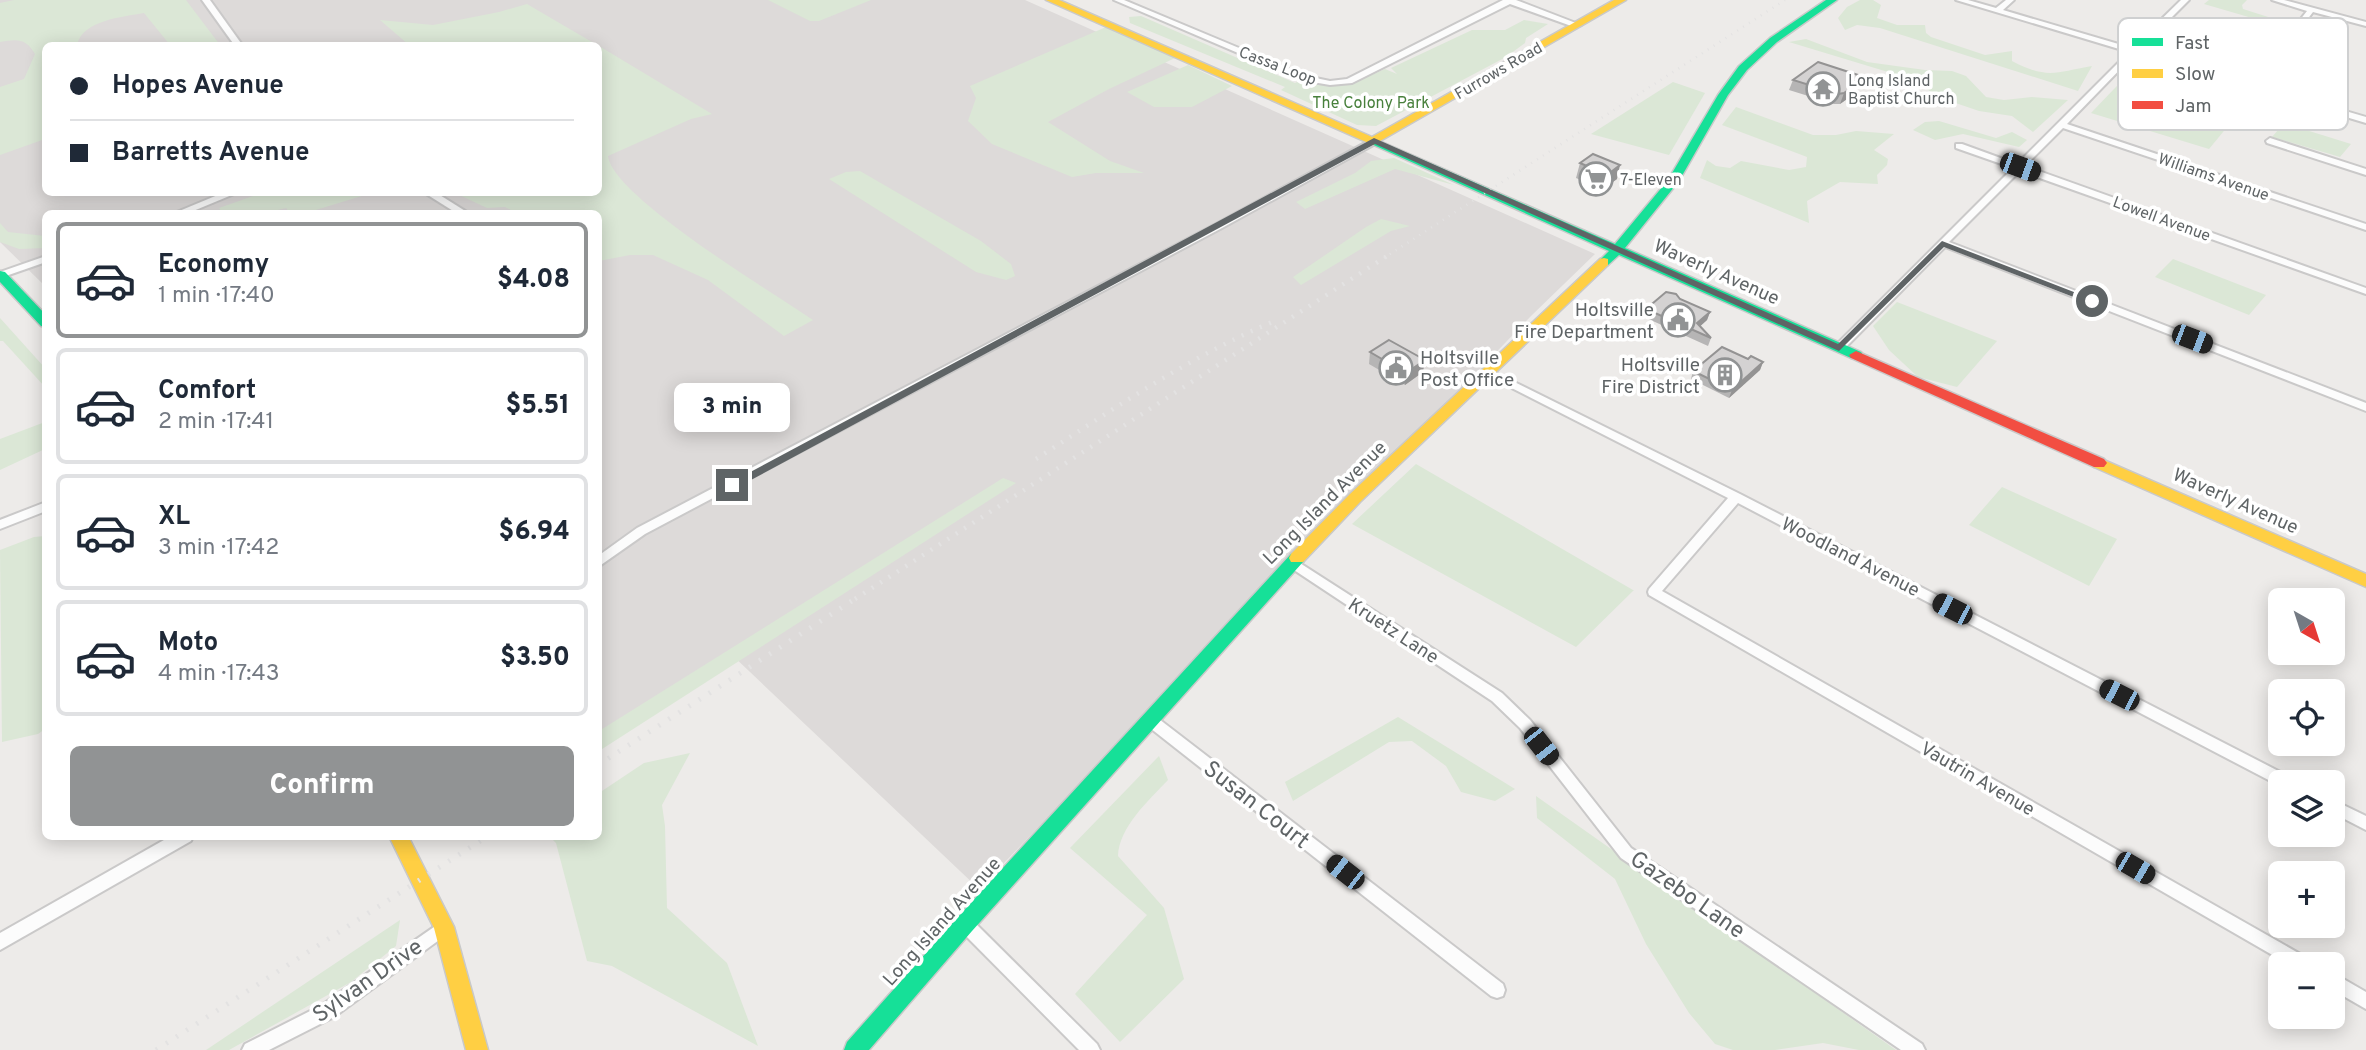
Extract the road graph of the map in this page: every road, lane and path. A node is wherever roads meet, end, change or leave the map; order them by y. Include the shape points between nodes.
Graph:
1 (206, 0) edge
2 (1051, 0) edge
3 (1118, 0) edge
4 (1509, 0) edge
5 (1527, 0) edge
6 (1621, 0) edge
7 (1832, 0) edge
8 (1960, 0) edge
9 (2010, 0) edge
10 (2185, 0) edge
11 (2276, 0) edge
12 (2312, 9) junction
13 (1998, 12) junction
14 (2168, 18) edge
15 (2305, 18) edge
16 (2344, 18) edge
17 (2348, 19) edge
18 (1581, 23) junction
19 (2366, 24) edge
20 (236, 42) edge
21 (2118, 48) edge
22 (2118, 70) edge
23 (2348, 115) edge
24 (2366, 120) edge
25 (2062, 125) junction
26 (1374, 141) junction
27 (2270, 141) dead end
28 (1959, 146) dead end
29 (2020, 167) junction
30 (2366, 172) edge
31 (224, 196) edge
32 (434, 196) edge
33 (187, 210) edge
34 (459, 210) edge
35 (2366, 228) edge
36 (1942, 243) junction
37 (1618, 249) junction
38 (42, 260) edge
39 (0, 275) edge
40 (2366, 290) edge
41 (42, 319) edge
42 (1839, 348) junction
43 (1488, 372) junction
44 (2366, 407) edge
45 (1736, 497) junction
46 (42, 508) edge
47 (0, 525) edge
48 (602, 560) edge
49 (1292, 563) junction
50 (2366, 581) edge
51 (1497, 697) joint
52 (1150, 720) junction
53 (2268, 772) edge
54 (2345, 812) edge
55 (2366, 823) edge
56 (179, 840) edge
57 (400, 840) edge
58 (965, 924) junction
59 (444, 927) junction
60 (0, 942) edge
61 (2282, 952) edge
62 (2345, 988) edge
63 (1497, 990) dead end
64 (2366, 1000) edge
65 (251, 1050) edge
66 (477, 1050) edge
67 (855, 1050) edge
68 (1091, 1050) edge
69 (1916, 1050) edge

1 - 20 street
2 - 26 street, Waverly Avenue
3 - 4 street, Cassa Loop via 1304,78 1330,83 1349,81
4 - 18 street
5 - 18 street
6 - 18 street, Furrows Road
7 - 37 street, Long Island Avenue via 1770,43 1733,78 1674,180
8 - 13 street
9 - 13 street
10 - 14 street
11 - 12 street
12 - 15 street
12 - 16 street
13 - 21 street
17 - 19 street
18 - 26 street, Furrows Road
22 - 25 street
23 - 24 street
25 - 29 street
25 - 35 street, Williams Avenue
26 - 37 street, Waverly Avenue
26 - 48 street via 641,531
27 - 30 street
28 - 29 street, Lowell Avenue
29 - 36 street
29 - 40 street, Lowell Avenue
31 - 33 street
32 - 34 street
36 - 42 street
36 - 44 street
37 - 42 street, Waverly Avenue
37 - 43 street, Long Island Avenue
38 - 39 street
39 - 41 street
42 - 50 street, Waverly Avenue
43 - 45 street, Woodland Avenue
43 - 49 street, Long Island Avenue
45 - 53 street, Woodland Avenue
45 - 61 street, Vautrin Avenue via 1654,592
46 - 47 street
49 - 51 street, Kruetz Lane
49 - 52 street, Long Island Avenue
51 - 69 street, Gazebo Lane via 1525,724 1626,853
52 - 58 street, Long Island Avenue
52 - 63 street, Susan Court
54 - 55 street
56 - 60 street
57 - 59 street
58 - 67 street, Long Island Avenue
58 - 68 street
59 - 65 street, Sylvan Drive via 328,1012
59 - 66 street
62 - 64 street

